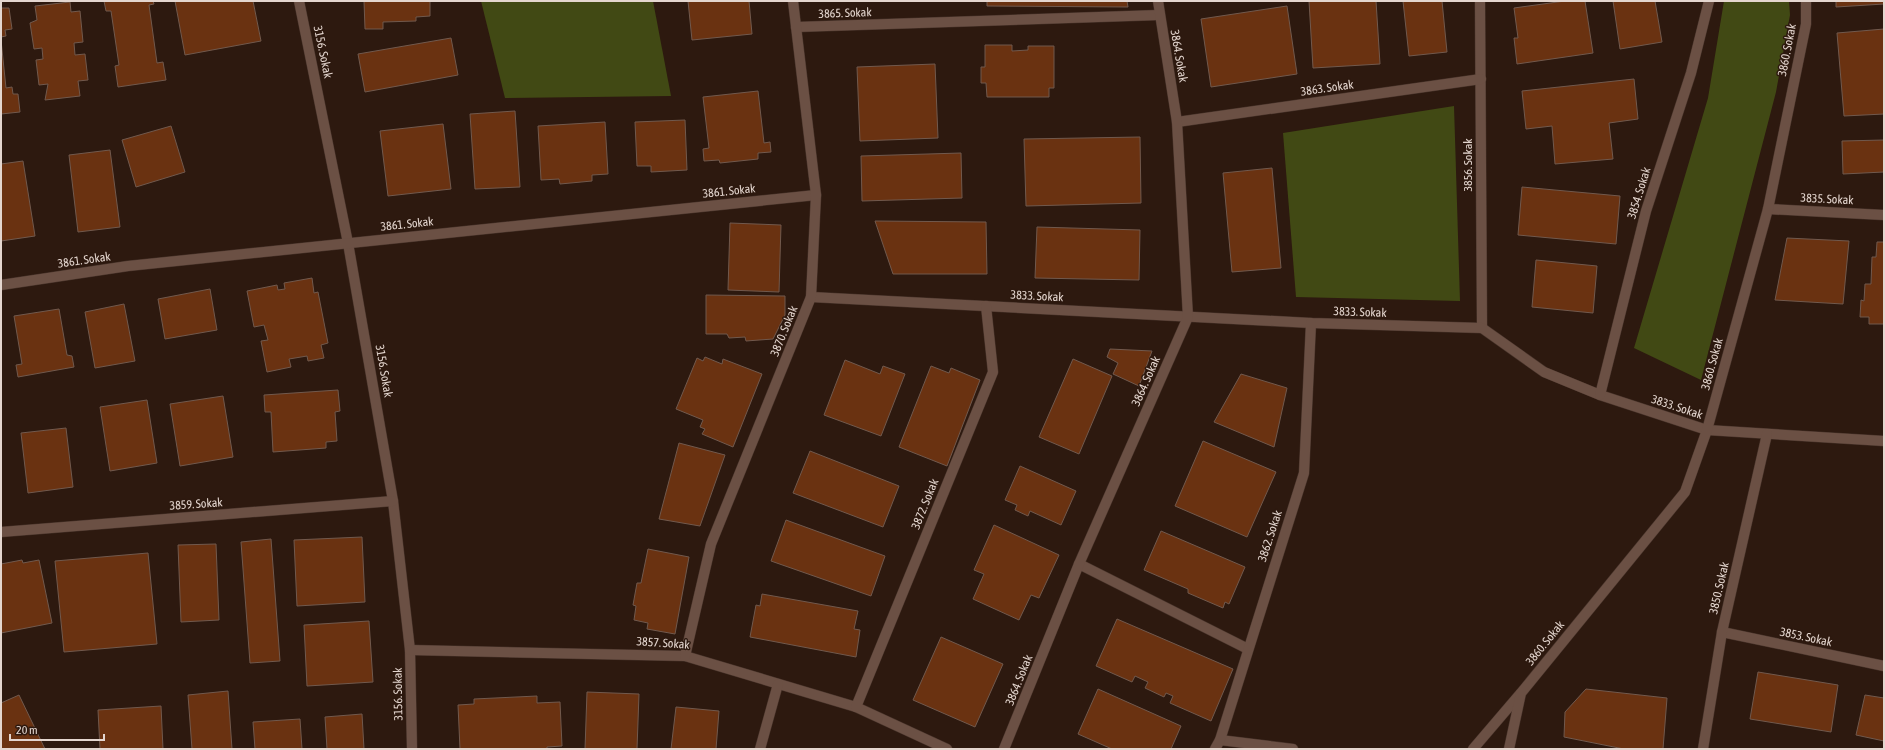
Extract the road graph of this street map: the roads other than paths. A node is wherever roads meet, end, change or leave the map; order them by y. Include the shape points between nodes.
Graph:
1 (299, 1) edge
2 (793, 1) edge
3 (1158, 1) edge
4 (1480, 1) edge
5 (1709, 1) edge
6 (1806, 1) edge
7 (1159, 15) junction
8 (796, 27) junction
9 (1481, 79) junction
10 (1177, 122) junction
11 (816, 195) junction
12 (1768, 209) junction
13 (1884, 215) edge
14 (348, 243) junction
15 (1, 285) edge
16 (811, 297) junction
17 (986, 306) junction
18 (1188, 317) junction
19 (1311, 324) junction
20 (1482, 328) junction
21 (1600, 395) junction
22 (1707, 430) junction
23 (1767, 434) junction
24 (1884, 441) edge
25 (394, 502) junction
26 (1, 532) edge
27 (1079, 564) junction
28 (1722, 632) junction
29 (1248, 649) junction
30 (410, 650) junction
31 (685, 656) junction
32 (1884, 666) edge
33 (778, 684) junction
34 (1521, 693) junction
35 (856, 707) junction
36 (1218, 745) edge
37 (412, 749) edge
38 (760, 749) edge
39 (947, 749) edge
40 (1004, 749) edge
41 (1293, 749) edge
42 (1473, 749) edge
43 (1509, 749) edge
44 (1702, 749) edge

1 - 14 street, 3156. Sokak
2 - 8 street, 3870. Sokak
3 - 7 street, 3864. Sokak
4 - 9 street, 3856. Sokak
5 - 21 street, 3854. Sokak via 1691,73 1646,211
6 - 12 street, 3860. Sokak via 1806,24
7 - 8 street, 3865. Sokak
7 - 10 street, 3864. Sokak
8 - 11 street, 3870. Sokak
9 - 10 street, 3863. Sokak
9 - 20 street, 3856. Sokak
10 - 18 street, 3864. Sokak
11 - 14 street, 3861. Sokak
11 - 16 street, 3870. Sokak
12 - 13 street, 3835. Sokak
12 - 22 street, 3860. Sokak
14 - 15 street, 3861. Sokak via 128,266
14 - 25 street, 3156. Sokak
16 - 17 street, 3833. Sokak
16 - 31 street, 3870. Sokak via 711,544
17 - 18 street, 3833. Sokak
17 - 35 street, 3872. Sokak via 993,372
18 - 19 street, 3833. Sokak
18 - 27 street, 3864. Sokak
19 - 20 street, 3833. Sokak
19 - 29 street, 3862. Sokak via 1304,473
20 - 21 street, 3833. Sokak via 1544,372
21 - 22 street, 3833. Sokak
22 - 23 street, 3833. Sokak
22 - 34 street, 3860. Sokak via 1685,492
23 - 24 street, 3833. Sokak
23 - 28 street, 3850. Sokak
25 - 26 street, 3859. Sokak
25 - 30 street, 3156. Sokak
27 - 29 street
27 - 40 street, 3864. Sokak
28 - 32 street, 3853. Sokak
28 - 44 street, 3850. Sokak
29 - 36 street, 3862. Sokak
30 - 31 street, 3857. Sokak
30 - 37 street, 3156. Sokak
31 - 33 street, 3857. Sokak
33 - 35 street, 3857. Sokak
33 - 38 street
34 - 42 street
34 - 43 street, 3860. Sokak
35 - 39 street, 3857. Sokak
36 - 41 street

